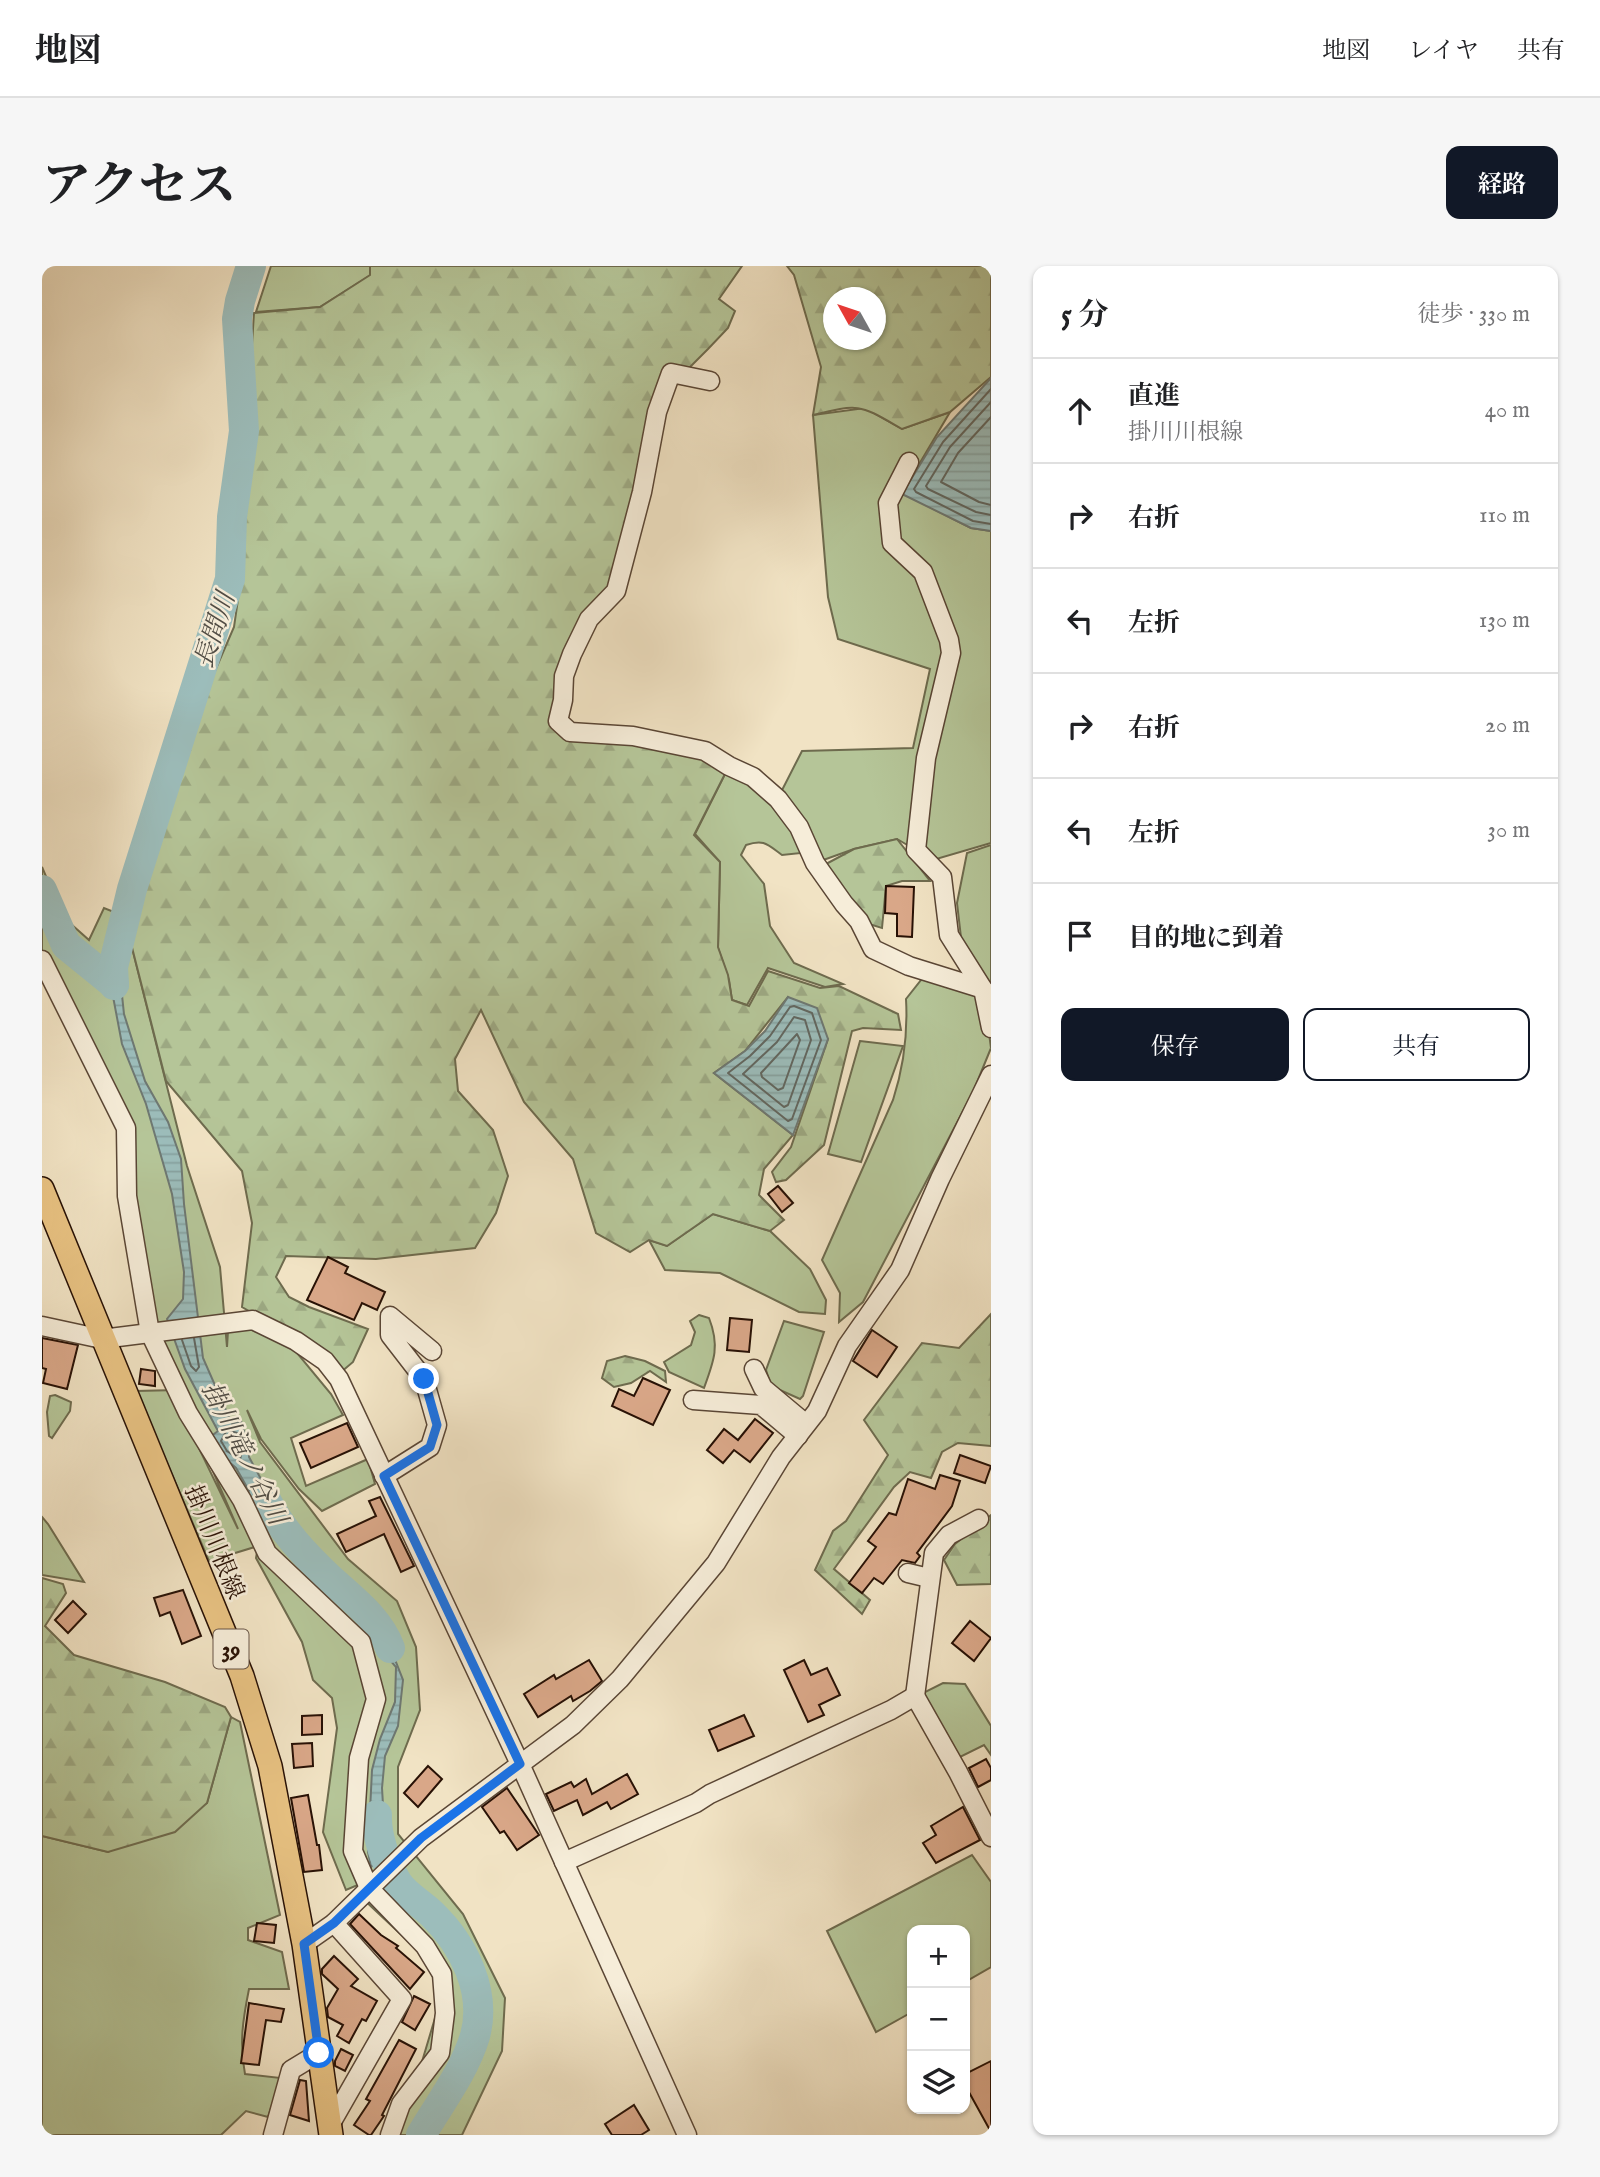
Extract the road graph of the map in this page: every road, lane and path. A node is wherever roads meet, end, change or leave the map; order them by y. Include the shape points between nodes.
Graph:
1 (710, 381) dead end
2 (909, 462) dead end
3 (42, 960) edge
4 (983, 989) junction
5 (991, 1028) edge
6 (991, 1075) edge
7 (42, 1189) edge
8 (42, 1326) edge
9 (150, 1333) junction
10 (103, 1339) junction
11 (432, 1351) dead end
12 (754, 1369) dead end
13 (693, 1400) dead end
14 (802, 1430) junction
15 (384, 1476) junction
16 (979, 1519) dead end
17 (908, 1573) dead end
18 (929, 1578) junction
19 (915, 1696) junction
20 (520, 1764) junction
21 (991, 1837) edge
22 (564, 1862) junction
23 (373, 1884) junction
24 (334, 1923) junction
25 (304, 1944) junction
26 (319, 2053) junction
27 (330, 2130) edge
28 (273, 2135) edge
29 (390, 2135) edge
30 (687, 2135) edge

1 - 4 street via 671,373 657,412 616,591 589,619 579,641 564,676 558,721 570,732 633,736 705,751 753,777 778,799 799,827 815,863 859,921 873,949 909,966
2 - 4 street via 888,503 892,543 923,572 951,653 926,758 916,850 942,877 949,935
3 - 9 street via 126,1128 127,1196
4 - 5 street
6 - 14 street via 900,1270 847,1346 823,1400
7 - 10 main road, 掛川川根線 / 39
8 - 10 street
9 - 10 street
9 - 15 street via 253,1320 296,1341 325,1361 339,1379
9 - 23 street via 188,1413 242,1500 267,1553 361,1642 376,1699 359,1758 353,1851
10 - 25 main road, 掛川川根線 / 39 via 242,1676 270,1766
11 - 15 street via 390,1316 390,1335 424,1379 437,1425 430,1447
12 - 14 street via 763,1388
13 - 14 street via 761,1405
14 - 20 street via 716,1563 620,1679 573,1725
15 - 20 street
16 - 18 street via 949,1535 934,1553
17 - 18 street
18 - 19 street
19 - 21 street
19 - 22 street
20 - 22 street
20 - 23 street via 421,1838
22 - 30 street
23 - 24 street
23 - 29 street via 425,1946 442,1975 445,2013 440,2053 401,2104
24 - 25 street
24 - 27 street via 402,2000
25 - 26 main road, 掛川川根線 / 39
26 - 27 main road, 掛川川根線 / 39
26 - 28 street via 290,2070

